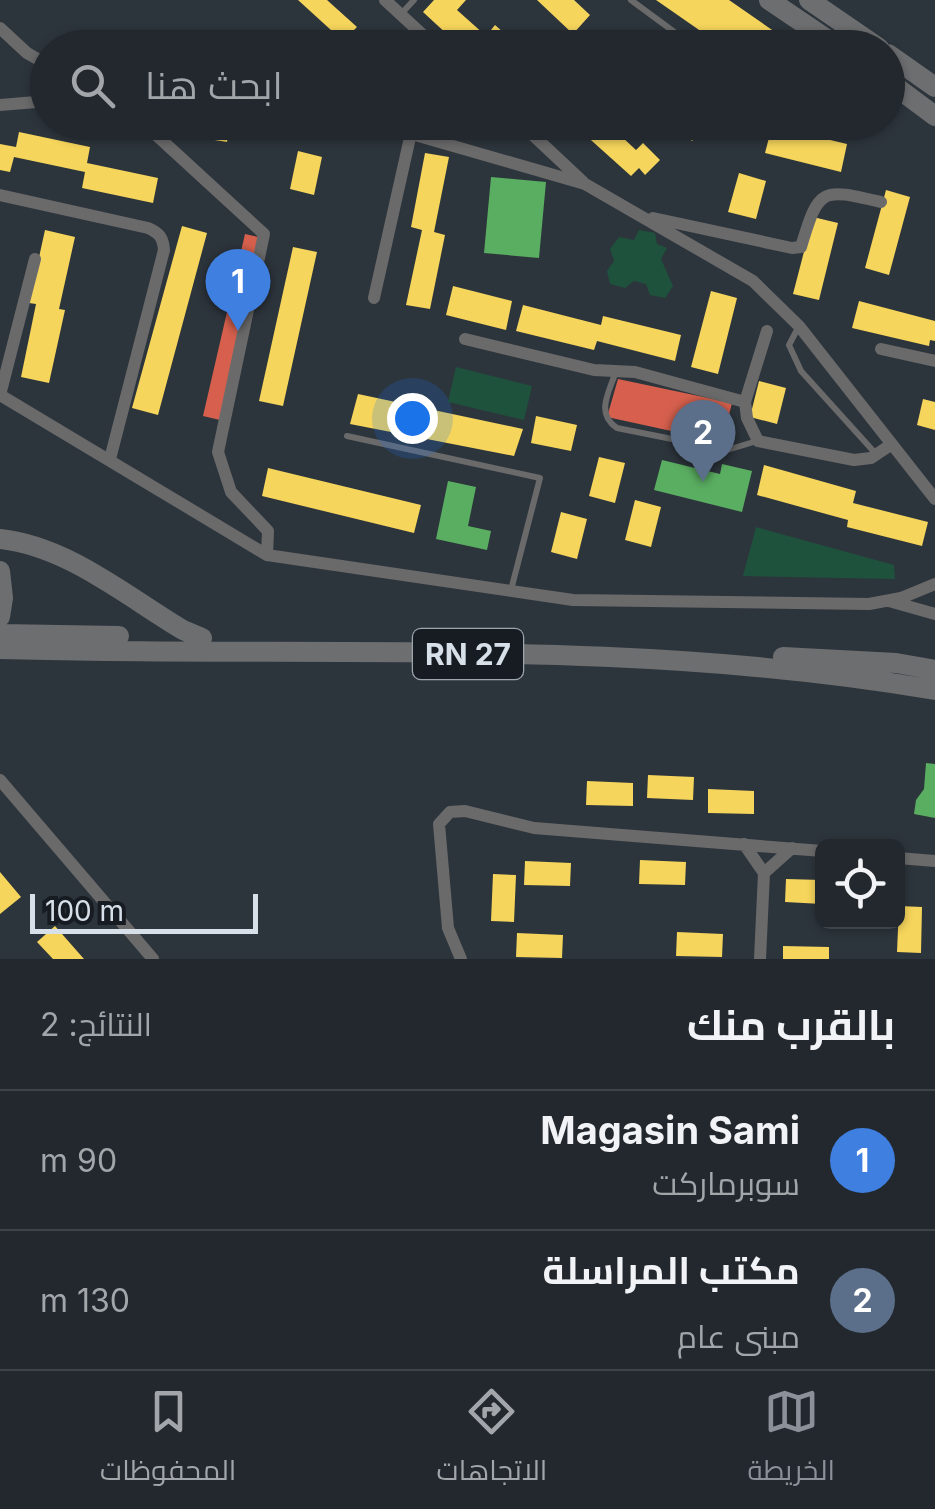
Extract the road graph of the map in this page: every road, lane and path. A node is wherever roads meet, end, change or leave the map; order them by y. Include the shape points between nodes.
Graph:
1 (385, 0) edge
2 (414, 0) edge
3 (631, 0) edge
4 (770, 0) edge
5 (809, 0) edge
6 (401, 14) junction
7 (0, 28) edge
8 (418, 30) edge
9 (672, 30) edge
10 (814, 30) edge
11 (853, 30) edge
12 (30, 54) edge
13 (905, 66) edge
14 (935, 86) edge
15 (905, 93) edge
16 (913, 99) junction
17 (30, 102) edge
18 (0, 105) edge
19 (935, 116) edge
20 (935, 124) edge
21 (162, 140) edge
22 (410, 140) edge
23 (432, 140) edge
24 (538, 140) edge
25 (585, 184) junction
26 (0, 195) edge
27 (881, 202) dead end
28 (634, 214) junction
29 (35, 259) dead end
30 (374, 298) dead end
31 (800, 326) junction
32 (766, 331) dead end
33 (465, 339) dead end
34 (881, 349) dead end
35 (935, 360) edge
36 (616, 370) junction
37 (745, 402) junction
38 (347, 436) dead end
39 (758, 440) junction
40 (892, 444) junction
41 (877, 455) junction
42 (110, 459) junction
43 (935, 499) edge
44 (0, 539) edge
45 (267, 554) junction
46 (0, 571) edge
47 (935, 584) edge
48 (511, 590) junction
49 (886, 600) junction
50 (935, 614) edge
51 (0, 618) edge
52 (0, 634) edge
53 (202, 638) junction
54 (0, 650) edge
55 (935, 670) edge
56 (911, 686) junction
57 (935, 690) edge
58 (935, 699) edge
59 (0, 780) edge
60 (744, 844) junction
61 (792, 848) junction
62 (815, 850) edge
63 (905, 859) edge
64 (935, 861) edge
65 (764, 873) junction
66 (153, 959) edge
67 (461, 959) edge
68 (760, 959) edge

1 - 6 street
2 - 6 lane
3 - 9 lane
4 - 10 highway
5 - 11 highway
6 - 8 street
7 - 12 street
13 - 14 highway
15 - 16 highway
16 - 19 highway
16 - 20 highway
17 - 18 street
21 - 45 street via 264,234 218,452 231,492 268,530
22 - 30 street
23 - 25 street
24 - 25 street
25 - 28 street
26 - 42 street via 148,228 163,240
27 - 28 street via 827,194 812,209 801,247 792,248
28 - 31 street via 754,281
29 - 42 street via 0,396
31 - 40 street
31 - 41 lane via 789,345 802,371
32 - 37 street
33 - 36 street
34 - 35 street
36 - 37 street
36 - 39 lane via 604,412 617,428 728,450
37 - 39 street
38 - 48 lane via 540,478
39 - 41 street via 854,460
40 - 41 street
40 - 43 street
42 - 45 street
44 - 53 highway via 58,554
45 - 48 street
46 - 51 highway
47 - 49 street
48 - 49 street via 573,600
49 - 50 street
52 - 53 highway, RN 27
53 - 55 highway, RN 27 via 619,647
54 - 56 highway, RN 27 via 627,659
56 - 57 highway, RN 27
56 - 58 street
59 - 66 street
60 - 61 street
60 - 65 street
60 - 67 street via 534,828 450,812 439,824 448,928
61 - 62 street
61 - 65 street
63 - 64 street
65 - 68 street

